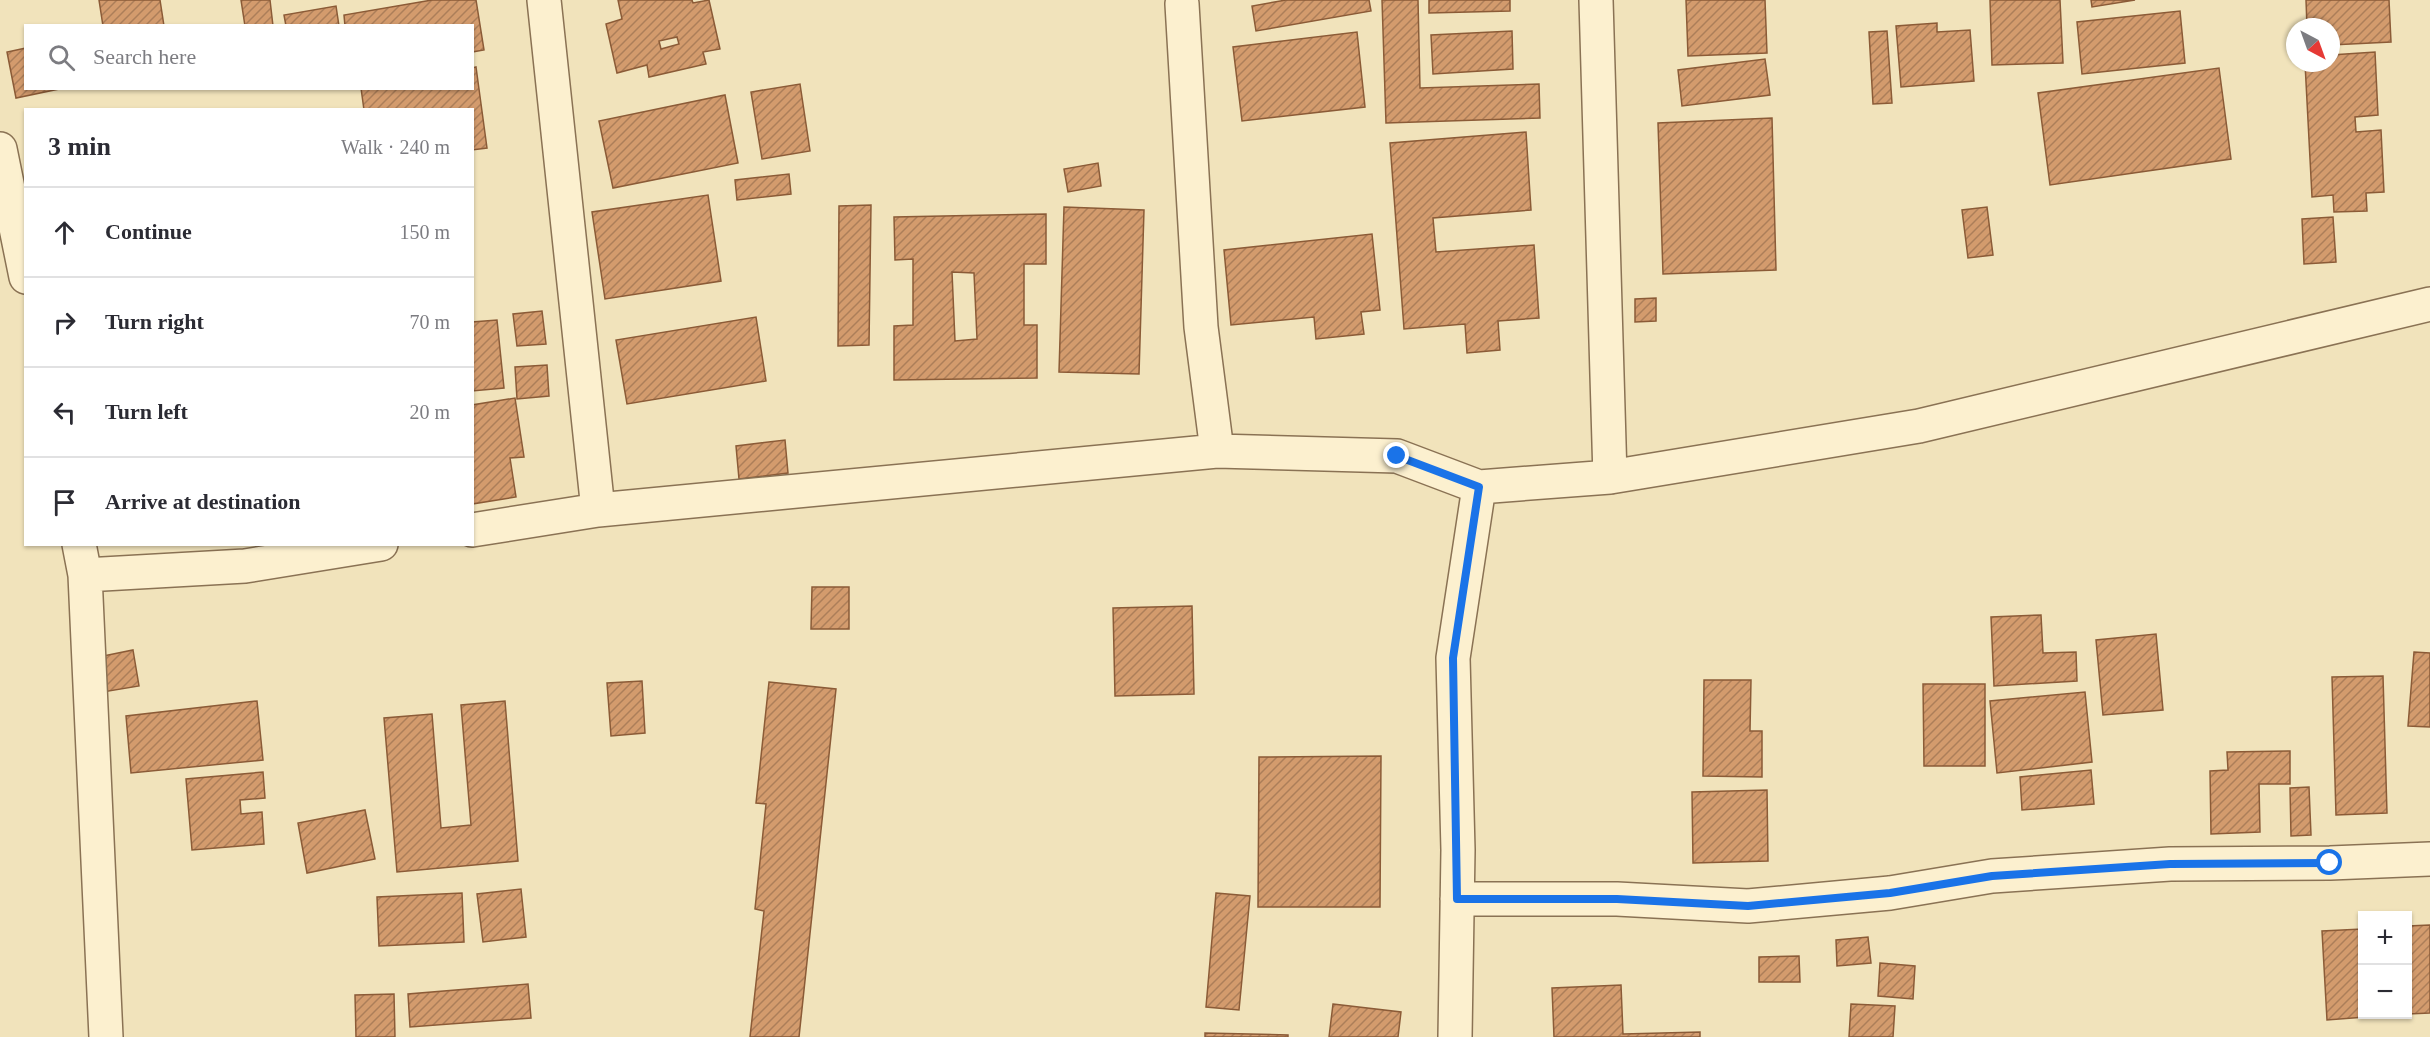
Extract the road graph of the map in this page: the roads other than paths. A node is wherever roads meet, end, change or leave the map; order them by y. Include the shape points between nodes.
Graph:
1 (544, 0) edge
2 (1596, 0) edge
3 (1182, 4) dead end
4 (0, 149) edge
5 (24, 267) edge
6 (2430, 304) edge
7 (1218, 451) junction
8 (1610, 477) junction
9 (1479, 487) junction
10 (598, 510) junction
11 (474, 530) edge
12 (369, 546) edge
13 (82, 560) edge
14 (2430, 859) edge
15 (1457, 899) junction
16 (106, 1037) edge
17 (1455, 1037) edge

1 - 10 street
2 - 8 street
3 - 7 street via 1201,327
4 - 5 street
6 - 8 street via 1919,426
7 - 9 street via 1397,456
7 - 10 street
8 - 9 street
9 - 15 street via 1453,658
10 - 11 street
12 - 13 street via 245,566
13 - 16 street
14 - 15 street via 2158,865 1992,876 1890,893 1748,906 1617,899
15 - 17 street

